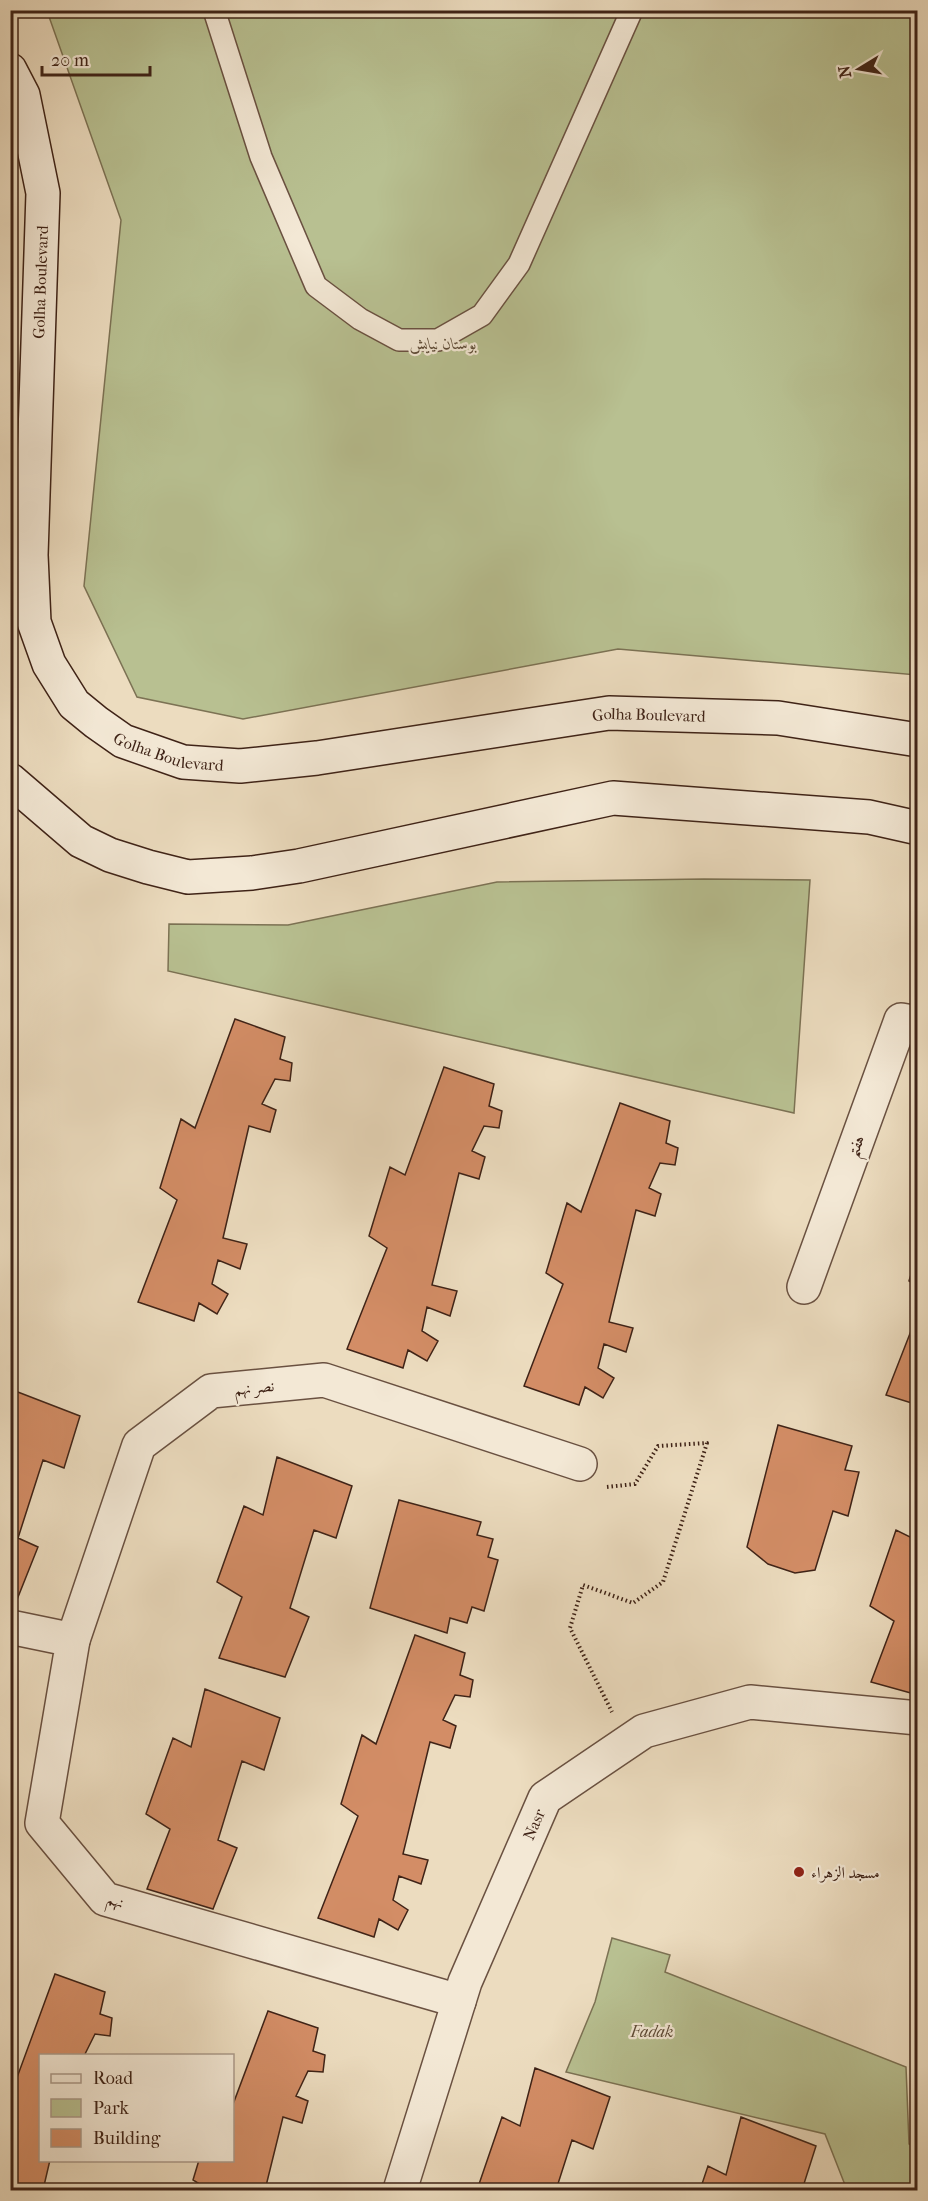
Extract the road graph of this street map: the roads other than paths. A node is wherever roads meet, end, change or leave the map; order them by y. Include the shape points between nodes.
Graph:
1 (214, 10) edge
2 (632, 10) edge
3 (10, 70) edge
4 (918, 740) edge
5 (10, 780) edge
6 (918, 828) edge
7 (918, 1023) edge
8 (804, 1287) dead end
9 (580, 1464) road end
10 (10, 1627) edge
11 (73, 1640) junction
12 (918, 1718) edge
13 (459, 2001) junction
14 (400, 2190) edge

1 - 2 lane via 261,157 316,286 360,319 399,340 438,340 482,315 519,264
3 - 4 street, Golha Boulevard via 23,95 43,193 31,555 34,622 49,664 74,704 96,723 123,741 183,762 240,766 317,758 609,713 778,718
5 - 6 street via 81,841 110,855 188,877 299,867 613,798 869,817
7 - 8 street, هفتم via 901,1020
9 - 11 street, نصر نهم via 324,1380 212,1391 139,1445
10 - 11 street
11 - 13 street, نهم via 42,1823 105,1899
12 - 13 street, Nasr via 750,1702 644,1731 545,1798
13 - 14 street, Nasr

